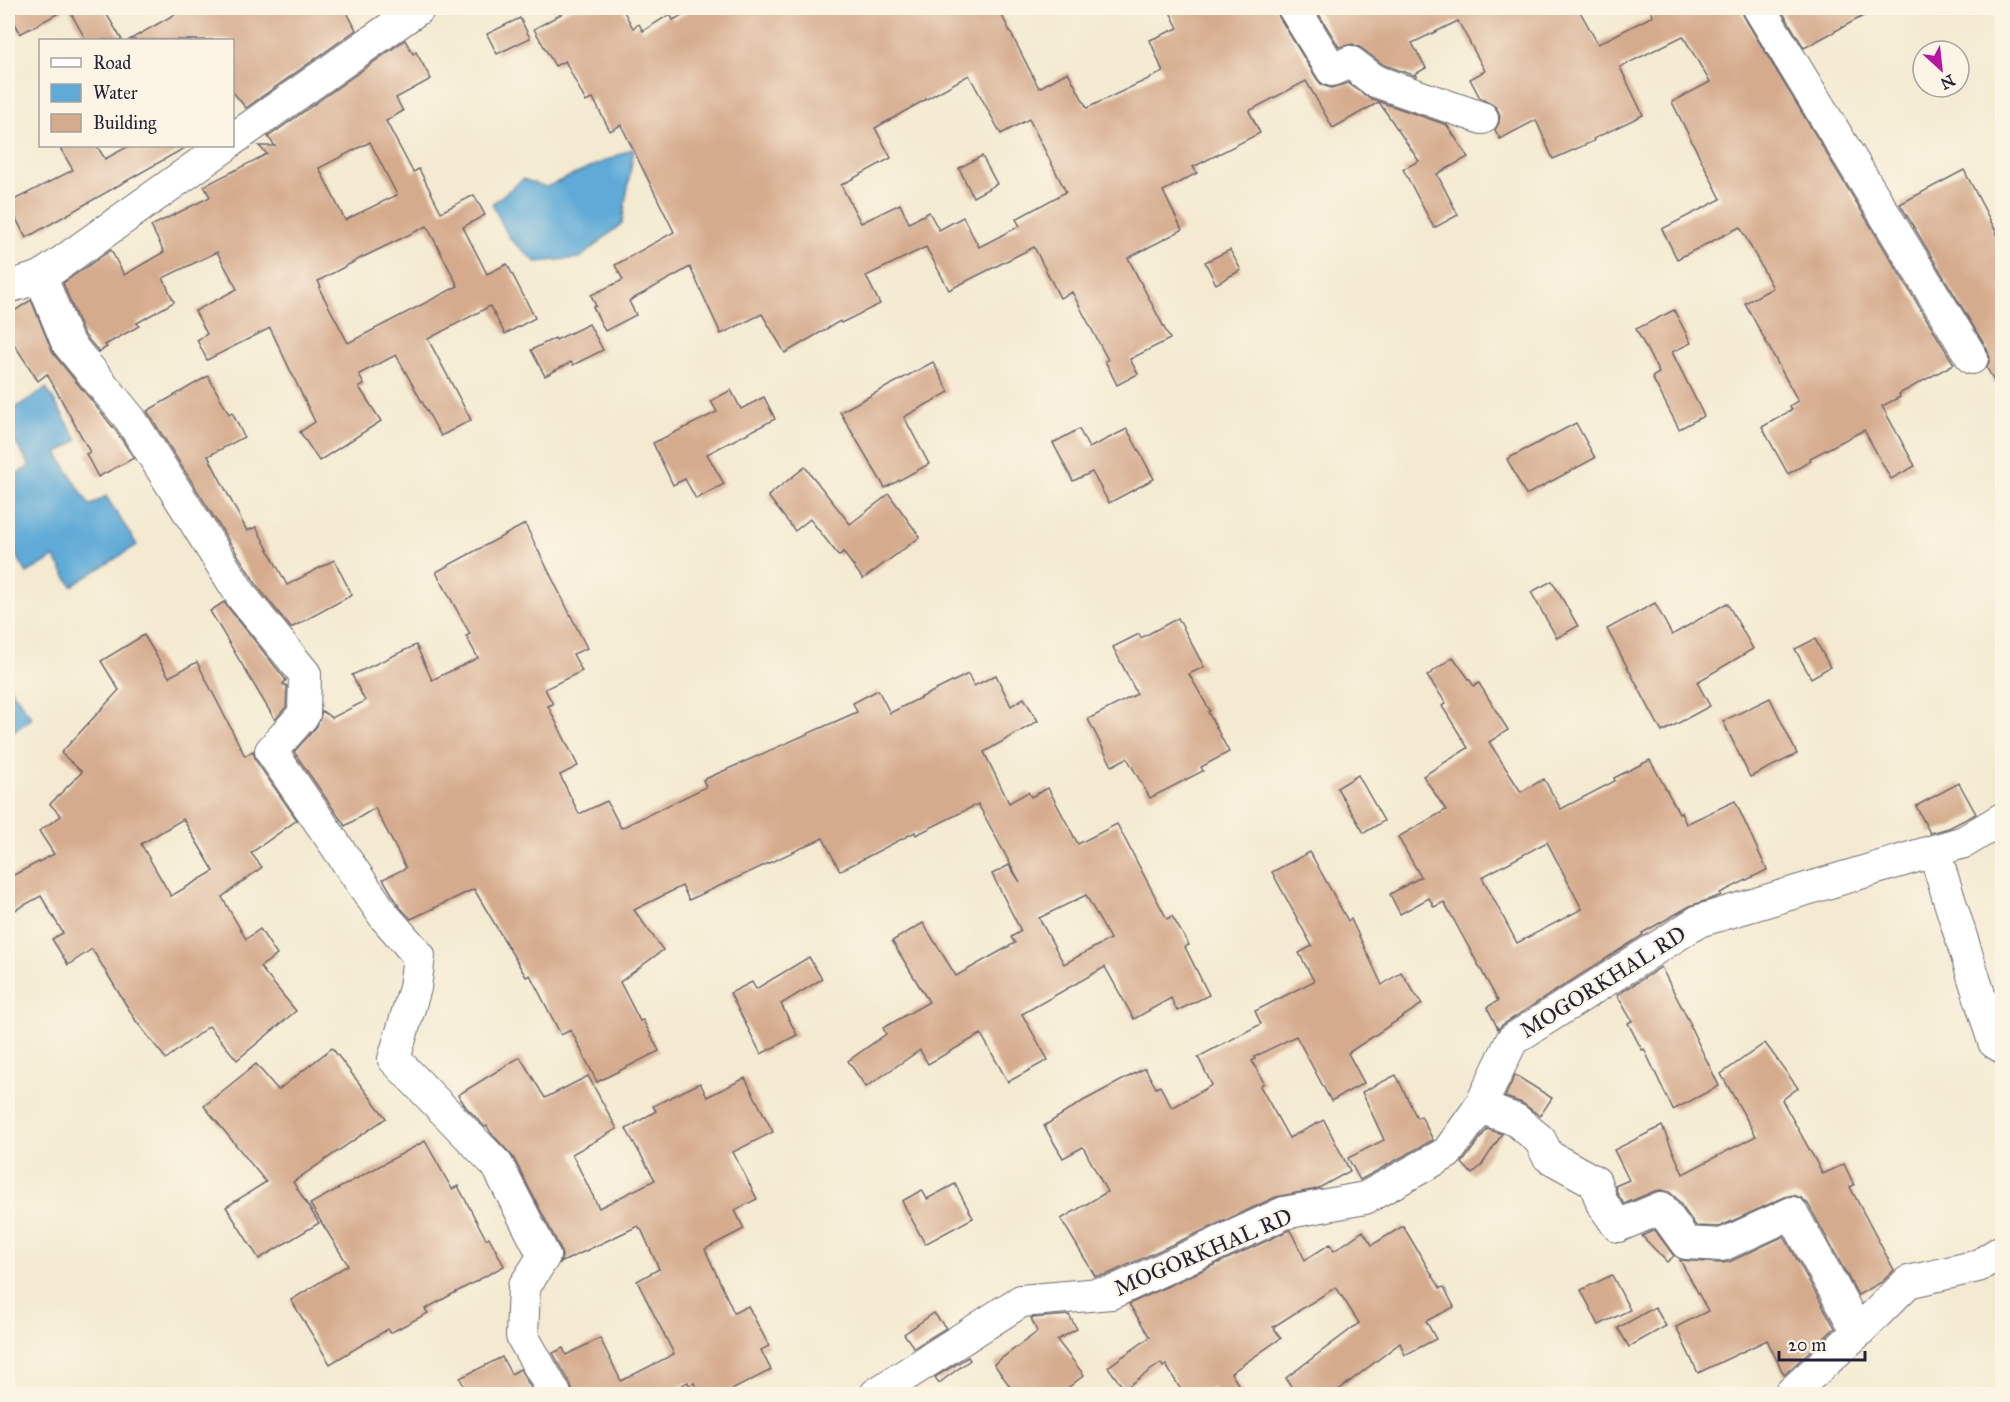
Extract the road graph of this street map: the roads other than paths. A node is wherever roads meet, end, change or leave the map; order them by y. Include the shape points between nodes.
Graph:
1 (419, 8) edge
2 (1294, 8) edge
3 (1760, 8) edge
4 (1482, 118) dead end
5 (234, 139) edge
6 (224, 147) edge
7 (41, 276) junction
8 (8, 287) edge
9 (1972, 358) dead end
10 (2002, 819) edge
11 (1934, 851) junction
12 (2002, 1047) edge
13 (1480, 1107) junction
14 (2002, 1251) edge
15 (1858, 1332) junction
16 (555, 1395) edge
17 (876, 1395) edge
18 (1790, 1395) edge

1 - 5 street
2 - 4 street via 1332,70 1350,62 1375,81
3 - 9 street
6 - 7 street
7 - 8 street
7 - 16 street via 67,342 131,420 243,598 305,674 304,714 271,751 385,917 418,956 415,988 394,1059 497,1165 544,1256 524,1287 522,1336
10 - 11 street, MOGORKHAL RD via 1964,842
11 - 12 street via 1994,1042
11 - 13 street, MOGORKHAL RD via 1699,921 1512,1040
13 - 15 street via 1516,1120 1540,1140 1548,1156 1595,1182 1602,1203 1618,1226 1661,1208 1686,1243 1722,1245 1792,1213
13 - 17 street, MOGORKHAL RD via 1447,1153 1365,1198 1284,1213 1111,1293 1021,1301
14 - 15 street via 1978,1266 1908,1282
15 - 18 street

